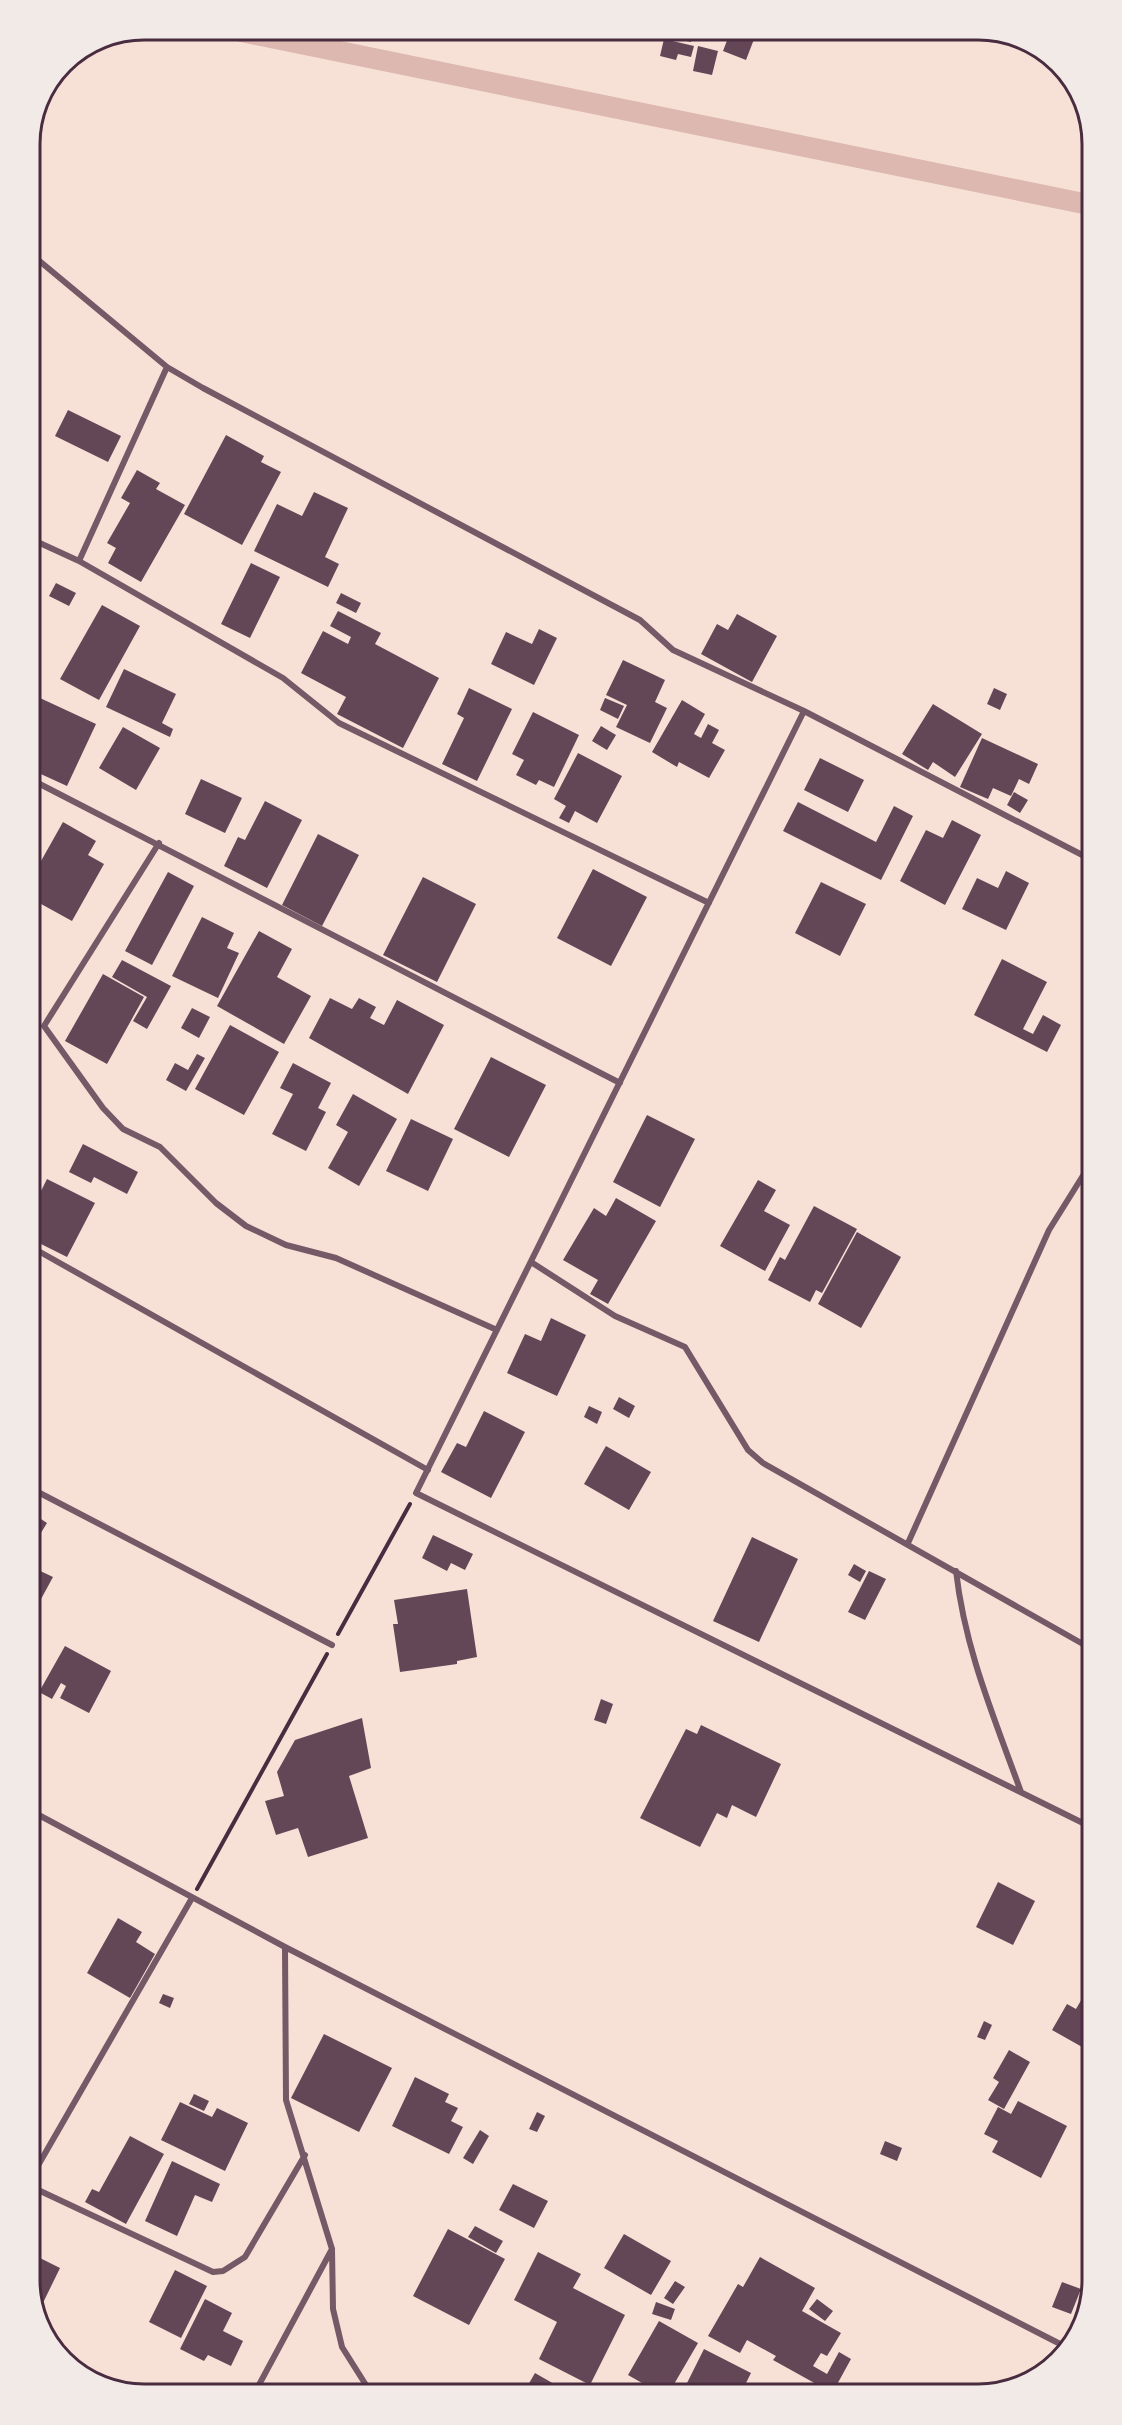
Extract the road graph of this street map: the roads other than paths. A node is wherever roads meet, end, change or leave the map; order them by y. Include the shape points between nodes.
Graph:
1 (41, 262) edge
2 (167, 367) junction
3 (41, 543) edge
4 (79, 561) junction
5 (804, 711) junction
6 (41, 784) edge
7 (159, 843) junction
8 (1082, 855) edge
9 (709, 903) junction
10 (620, 1083) junction
11 (1082, 1177) edge
12 (40, 1252) edge
13 (531, 1262) junction
14 (497, 1330) junction
15 (428, 1470) junction
16 (40, 1493) edge
17 (908, 1543) junction
18 (956, 1571) junction
19 (1082, 1643) edge
20 (332, 1645) road end
21 (1021, 1792) junction
22 (40, 1816) edge
23 (1082, 1822) edge
24 (192, 1898) junction
25 (285, 1947) junction
26 (305, 2155) junction
27 (40, 2162) edge
28 (40, 2191) edge
29 (333, 2249) junction
30 (1060, 2344) edge
31 (259, 2384) edge
32 (365, 2384) edge

1 - 2 street
2 - 4 street
2 - 5 street via 640,620 673,650
3 - 4 street
4 - 9 street via 284,678 339,723
5 - 8 street
5 - 9 street
6 - 7 street
7 - 10 street
7 - 14 street via 44,1026 103,1108 123,1129 160,1147 216,1203 246,1226 286,1245 336,1258
9 - 10 street
10 - 13 street
11 - 17 street via 1050,1230
12 - 15 street
13 - 14 street
13 - 17 street via 615,1316 685,1347 748,1449 763,1463
14 - 15 street
15 - 21 street via 416,1493
16 - 20 street
17 - 18 street
18 - 19 street
18 - 21 street via 970,1649
21 - 23 street
22 - 24 street
24 - 25 street
24 - 27 street
25 - 26 street via 286,2100
25 - 30 street
26 - 28 street via 245,2257 224,2271 213,2272
26 - 29 street
29 - 31 street
29 - 32 street via 333,2309 342,2347

